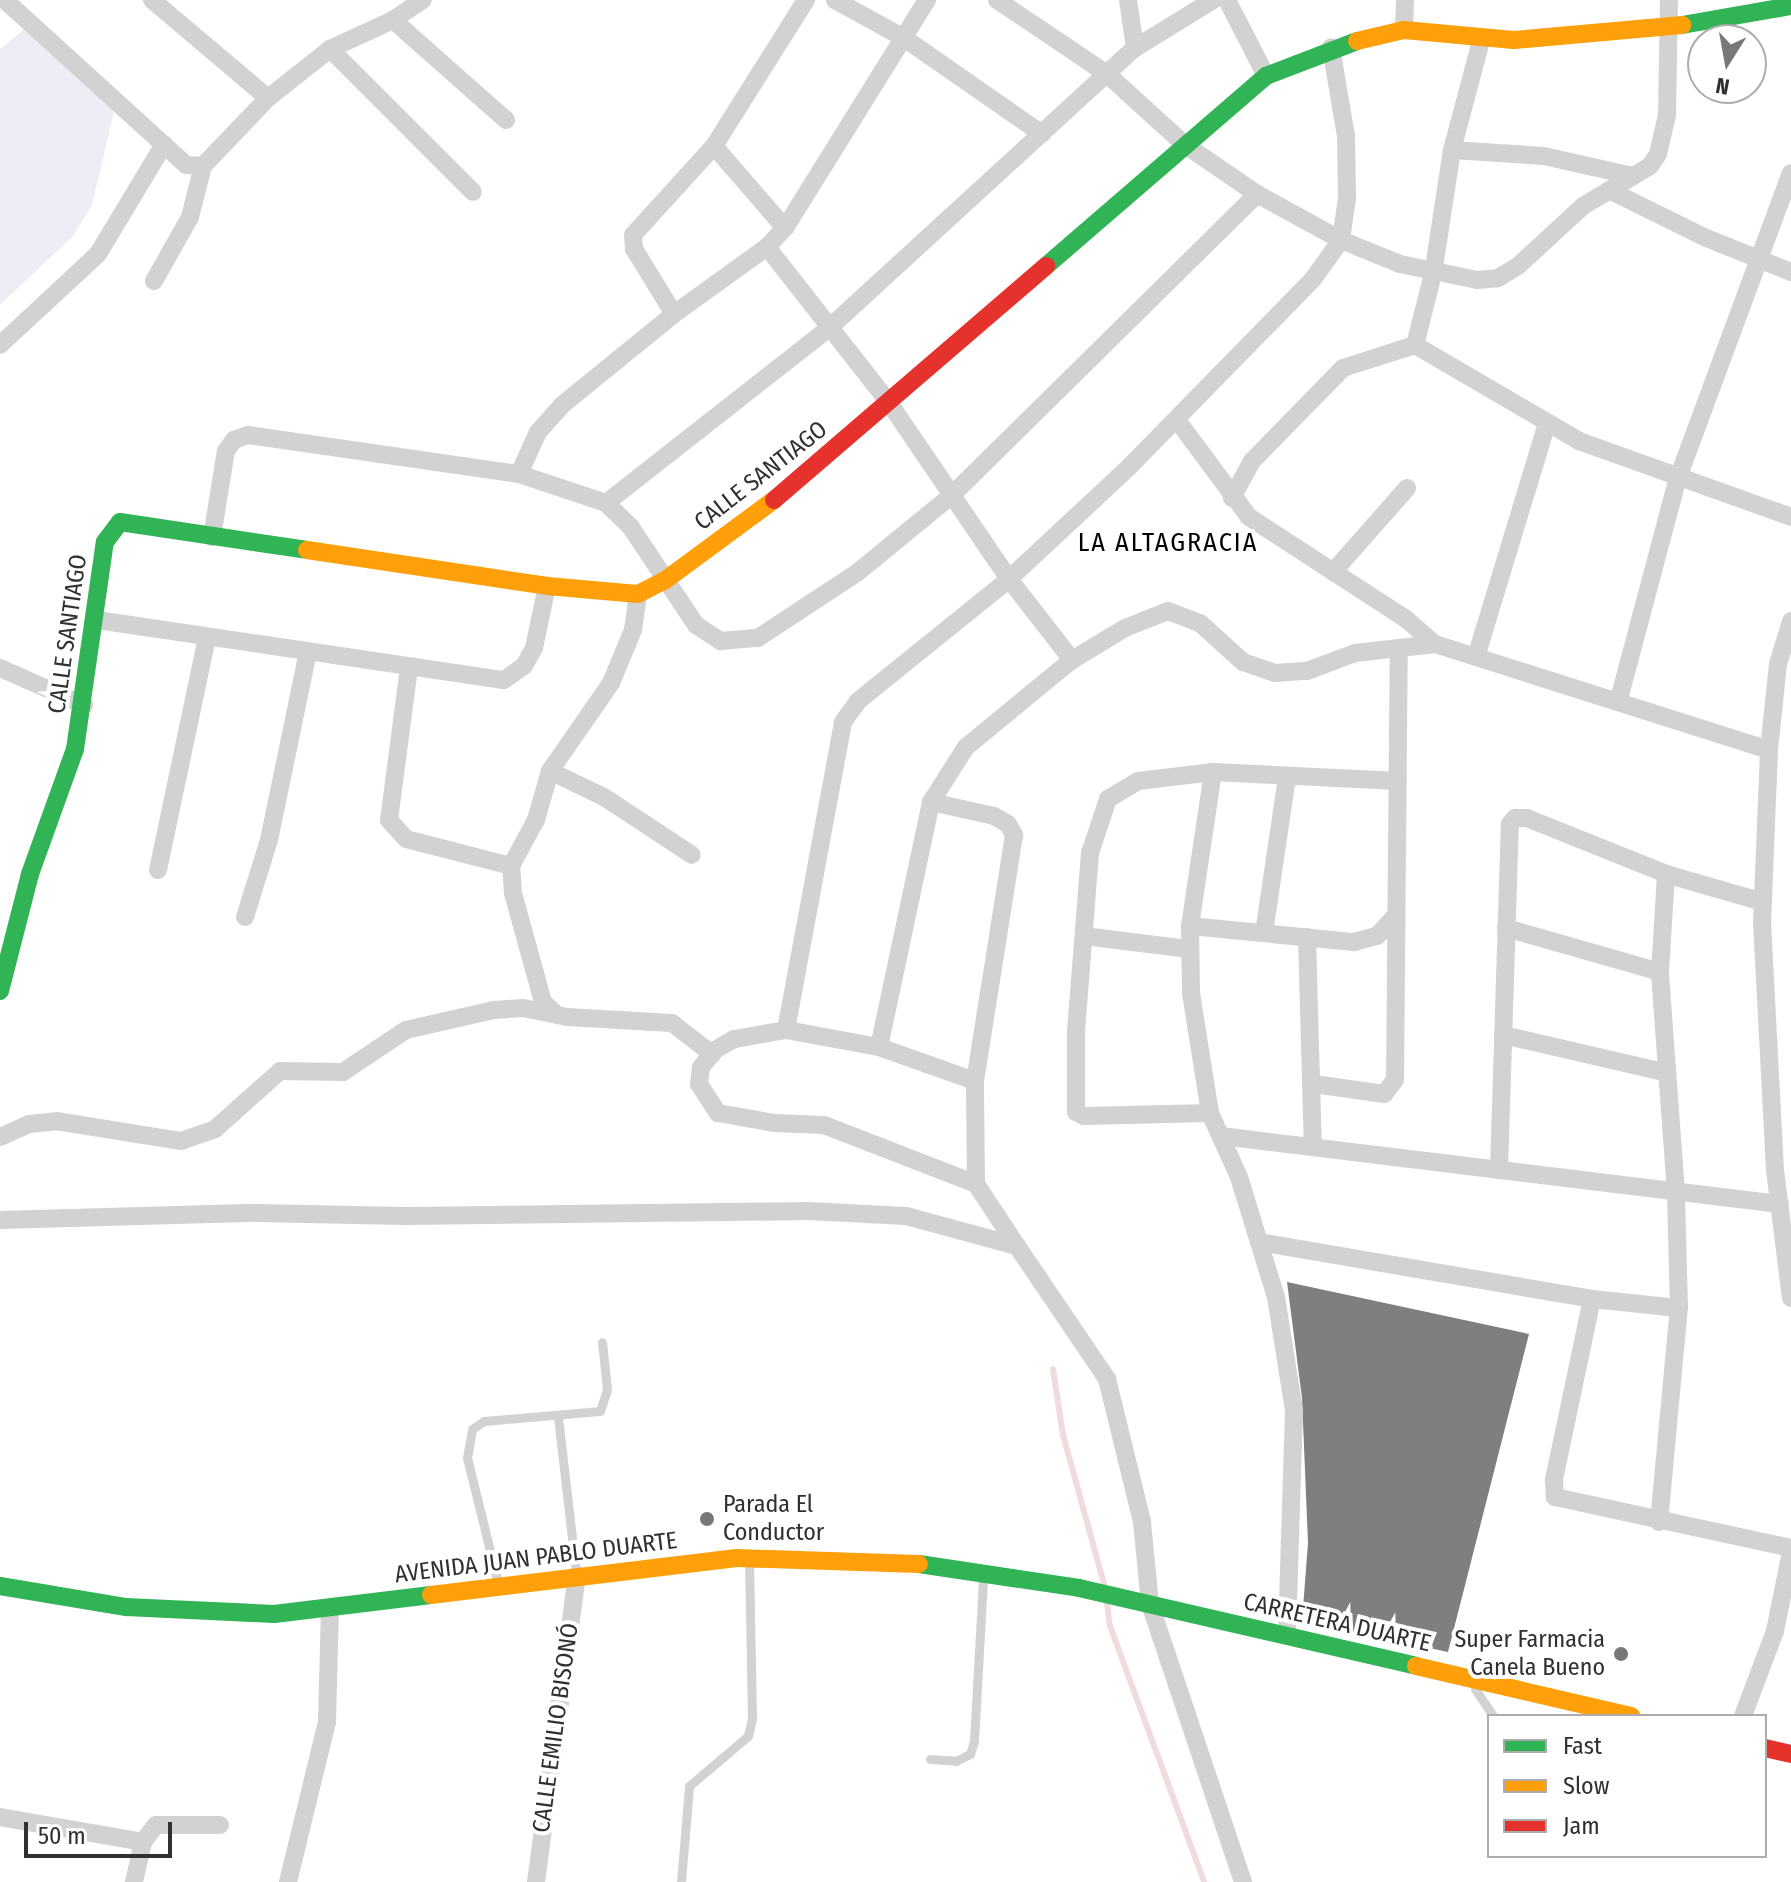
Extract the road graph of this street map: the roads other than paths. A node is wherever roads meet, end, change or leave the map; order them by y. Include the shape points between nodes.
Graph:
1 (152, 0) edge
2 (423, 0) edge
3 (806, 0) edge
4 (835, 0) edge
5 (927, 0) edge
6 (997, 0) edge
7 (1128, 0) edge
8 (1213, 0) edge
9 (1227, 0) edge
10 (1405, 0) edge
11 (1669, 0) edge
12 (5, 4) edge
13 (1791, 6) edge
14 (393, 20) junction
15 (1667, 28) junction
16 (1404, 30) junction
17 (904, 38) junction
18 (1481, 41) junction
19 (1331, 47) junction
20 (1135, 48) junction
21 (330, 49) junction
22 (1107, 74) junction
23 (1266, 76) junction
24 (268, 98) junction
25 (506, 120) dead end
26 (1042, 134) junction
27 (164, 144) junction
28 (1184, 144) junction
29 (714, 146) junction
30 (1452, 150) junction
31 (203, 166) junction
32 (1791, 173) edge
33 (1633, 176) junction
34 (1609, 190) junction
35 (473, 192) dead end
36 (1257, 194) junction
37 (785, 228) junction
38 (1341, 240) junction
39 (767, 247) junction
40 (1755, 260) junction
41 (1791, 272) edge
42 (1433, 274) junction
43 (154, 281) dead end
44 (674, 314) junction
45 (828, 329) junction
46 (0, 345) edge
47 (1415, 345) junction
48 (890, 404) junction
49 (1177, 420) junction
50 (1547, 423) junction
51 (519, 474) junction
52 (1678, 478) junction
53 (1407, 488) dead end
54 (952, 495) junction
55 (1232, 498) junction
56 (606, 503) junction
57 (1791, 517) edge
58 (212, 537) junction
59 (1333, 572) junction
60 (1009, 579) junction
61 (664, 581) junction
62 (547, 586) junction
63 (638, 594) junction
64 (97, 620) junction
65 (1791, 621) edge
66 (207, 637) junction
67 (1435, 644) junction
68 (1399, 648) junction
69 (308, 652) junction
70 (1476, 657) junction
71 (1072, 660) junction
72 (0, 668) edge
73 (409, 668) junction
74 (1784, 668) edge
75 (1619, 699) junction
76 (84, 705) junction
77 (1769, 750) junction
78 (550, 771) junction
79 (1213, 772) junction
80 (1287, 778) junction
81 (1398, 781) junction
82 (931, 802) junction
83 (692, 855) dead end
84 (511, 866) junction
85 (158, 870) dead end
86 (1666, 874) junction
87 (1763, 902) junction
88 (245, 917) dead end
89 (1393, 918) junction
90 (1190, 926) junction
91 (1506, 928) junction
92 (1264, 933) junction
93 (1084, 936) junction
94 (1307, 937) junction
95 (1189, 949) junction
96 (1660, 972) junction
97 (0, 991) edge
98 (556, 1014) junction
99 (786, 1030) junction
100 (1503, 1035) junction
101 (879, 1047) junction
102 (712, 1054) junction
103 (1667, 1073) junction
104 (975, 1081) junction
105 (1314, 1084) junction
106 (1210, 1113) junction
107 (1221, 1136) junction
108 (0, 1137) edge
109 (1313, 1147) junction
110 (1499, 1170) junction
111 (976, 1184) junction
112 (1676, 1192) junction
113 (1780, 1204) junction
114 (0, 1220) edge
115 (1259, 1242) junction
116 (1017, 1246) junction
117 (1791, 1298) edge
118 (1592, 1299) junction
119 (1679, 1308) junction
120 (602, 1342) dead end
121 (558, 1417) junction
122 (1659, 1522) junction
123 (1791, 1550) edge
124 (749, 1558) junction
125 (983, 1570) junction
126 (577, 1575) junction
127 (0, 1586) edge
128 (499, 1586) junction
129 (1079, 1588) joint
130 (1150, 1604) junction
131 (330, 1609) junction
132 (1287, 1636) junction
133 (1456, 1675) junction
134 (1492, 1714) edge
135 (1622, 1714) edge
136 (1744, 1714) edge
137 (1767, 1748) edge
138 (1791, 1754) edge
139 (930, 1759) dead end
140 (0, 1817) edge
141 (220, 1825) dead end
142 (143, 1842) junction
143 (682, 1881) edge
144 (134, 1882) edge
145 (288, 1882) edge
146 (536, 1882) edge
147 (1243, 1882) edge

1 - 24 street
2 - 14 street
3 - 29 street
4 - 17 street
5 - 17 street
6 - 22 street
7 - 20 street
8 - 20 street
9 - 23 street
10 - 16 street
11 - 15 street
12 - 27 street
13 - 15 street, CALLE SANTIAGO
14 - 21 street
14 - 25 street
15 - 18 street, CALLE SANTIAGO
15 - 33 street via 1663,142 1650,166
16 - 18 street, CALLE SANTIAGO via 1457,31
16 - 19 street, CALLE SANTIAGO
17 - 26 street
17 - 37 street
18 - 30 street
19 - 23 street, CALLE SANTIAGO
19 - 38 street via 1349,163
20 - 22 street
21 - 24 street
21 - 35 street
22 - 26 street
22 - 28 street
23 - 28 street, CALLE SANTIAGO
24 - 31 street
26 - 45 street
27 - 31 street via 186,165
27 - 46 street via 98,254
28 - 36 street
28 - 48 street, CALLE SANTIAGO
29 - 37 street
29 - 44 street via 633,235 634,249
30 - 33 street via 1544,156
30 - 42 street
31 - 43 street via 190,217
32 - 40 street
33 - 34 street
34 - 40 street
34 - 42 street via 1498,278
36 - 38 street
36 - 54 street
37 - 39 street
38 - 42 street
38 - 49 street via 1313,279
39 - 44 street
39 - 45 street
40 - 41 street
40 - 52 street
42 - 47 street
44 - 51 street via 562,405 538,432
45 - 48 street
45 - 56 street
47 - 50 street
47 - 55 street via 1343,368 1252,461
48 - 54 street
48 - 61 street, CALLE SANTIAGO via 780,496
49 - 55 street
49 - 60 street
50 - 52 street via 1579,441
50 - 70 street
51 - 56 street
51 - 58 street via 248,435 234,440 226,451
52 - 57 street
52 - 75 street
53 - 59 street
54 - 60 street
54 - 61 street via 858,572 758,638 739,643 709,636
55 - 59 street via 1249,517
56 - 61 street via 630,526
58 - 62 street, CALLE SANTIAGO
58 - 64 street, CALLE SANTIAGO via 131,521 113,527 105,542
59 - 67 street
60 - 71 street
60 - 99 street via 858,701 843,722
61 - 63 street, CALLE SANTIAGO
62 - 63 street, CALLE SANTIAGO
62 - 73 street via 534,648 516,675 489,681
63 - 78 street via 633,630 611,683
64 - 66 street
64 - 76 street, CALLE SANTIAGO
65 - 74 street
66 - 69 street
66 - 85 street
67 - 68 street
67 - 70 street
68 - 71 street via 1355,653 1307,671 1275,673 1243,662 1200,623 1168,611 1139,621
68 - 81 street
69 - 73 street
69 - 88 street via 269,840
70 - 75 street
71 - 82 street via 966,747
72 - 76 street
73 - 84 street via 389,820 406,839
74 - 77 street
75 - 77 street
76 - 97 street, CALLE SANTIAGO via 58,802 30,874
77 - 87 street
78 - 83 street via 604,797
78 - 84 street via 536,820
79 - 80 street
79 - 90 street
79 - 93 street via 1138,781 1108,799 1090,853
80 - 81 street
80 - 92 street
81 - 89 street
82 - 101 street
82 - 104 street via 994,816 1014,835
84 - 98 street via 513,893 543,1002
86 - 87 street
86 - 91 street via 1527,818 1515,818 1510,824
86 - 96 street
87 - 113 street via 1767,1066
89 - 94 street via 1377,936 1354,942
89 - 105 street via 1392,1090 1384,1094
90 - 92 street
90 - 95 street
91 - 96 street
91 - 100 street
92 - 94 street
93 - 95 street
93 - 106 street via 1076,1112
94 - 105 street
95 - 106 street
96 - 103 street
98 - 102 street via 672,1023
98 - 108 street via 523,1008 431,1023 406,1030 343,1072 280,1071 215,1129 181,1141 56,1121 29,1124
99 - 101 street
99 - 102 street via 734,1039
100 - 103 street
100 - 110 street
101 - 104 street
102 - 111 street via 701,1067 699,1084 718,1113 824,1125
103 - 112 street
104 - 111 street
105 - 109 street
106 - 107 street
107 - 109 street
107 - 115 street
109 - 110 street
110 - 112 street
111 - 116 street
112 - 113 street
112 - 119 street
113 - 117 street
114 - 116 street via 256,1213 808,1211 906,1216
115 - 118 street
115 - 132 street via 1276,1297 1294,1411
116 - 130 street via 1107,1379 1142,1522
118 - 119 street
118 - 122 street via 1554,1480 1555,1497
119 - 122 street
120 - 121 lane via 607,1389 600,1411
121 - 126 lane
121 - 128 lane via 484,1421 472,1429 466,1443
122 - 123 street
123 - 136 street via 1775,1631
124 - 125 street, AVENIDA JUAN PABLO DUARTE via 894,1560
124 - 126 street, AVENIDA JUAN PABLO DUARTE
124 - 143 lane via 752,1718 748,1736 689,1786
125 - 129 street, AVENIDA JUAN PABLO DUARTE
125 - 139 lane via 974,1741 970,1754 956,1761
126 - 128 street, AVENIDA JUAN PABLO DUARTE
126 - 146 street, CALLE EMILIO BISONÓ
127 - 131 street, AVENIDA JUAN PABLO DUARTE via 140,1608 274,1614
128 - 131 street, AVENIDA JUAN PABLO DUARTE
129 - 130 street, CARRETERA DUARTE
130 - 132 street, CARRETERA DUARTE
130 - 147 street
131 - 145 street via 327,1722
132 - 133 street, CARRETERA DUARTE
133 - 134 lane via 1474,1688
133 - 135 street, CARRETERA DUARTE
137 - 138 street
140 - 142 street
141 - 142 street via 164,1822
142 - 144 street

